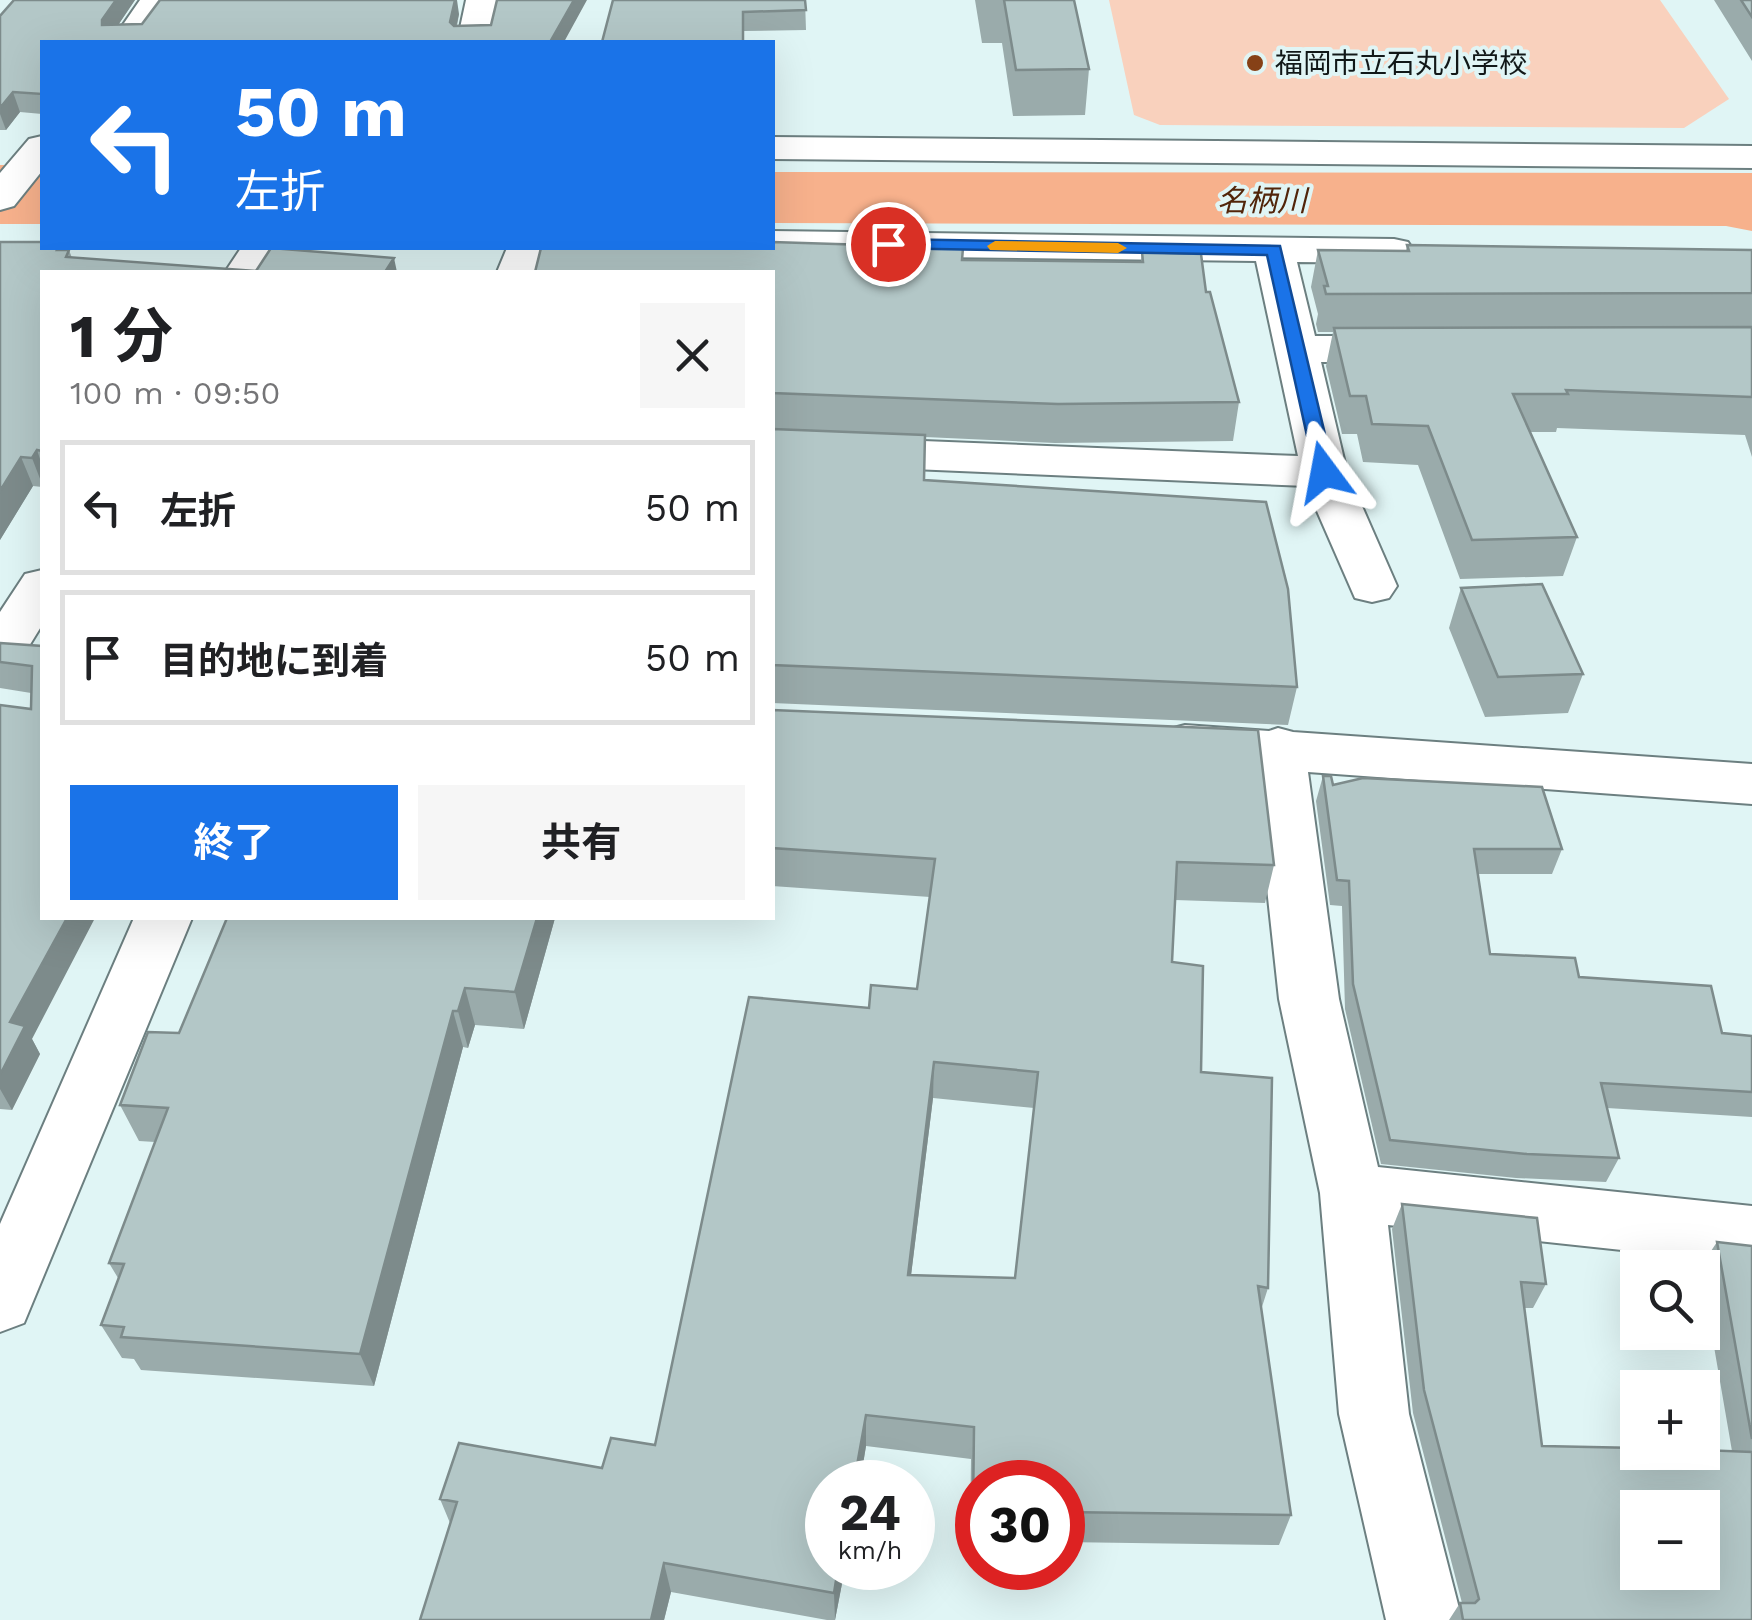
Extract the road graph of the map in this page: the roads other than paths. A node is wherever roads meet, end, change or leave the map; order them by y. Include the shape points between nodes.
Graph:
1 (157, 0) edge
2 (483, 0) edge
3 (129, 40) edge
4 (475, 40) edge
5 (0, 147) edge
6 (40, 147) edge
7 (775, 148) edge
8 (40, 149) edge
9 (1752, 156) edge
10 (0, 198) edge
11 (775, 243) edge
12 (1274, 250) junction
13 (1433, 252) edge
14 (1297, 349) junction
15 (1436, 349) edge
16 (775, 448) edge
17 (1324, 472) junction
18 (1372, 586) dead end
19 (40, 589) edge
20 (0, 652) edge
21 (1142, 742) edge
22 (1278, 748) junction
23 (1752, 784) edge
24 (162, 920) edge
25 (1352, 1194) junction
26 (1752, 1235) edge
27 (0, 1301) edge
28 (1424, 1620) edge

1 - 3 street
2 - 4 street
5 - 6 street
7 - 9 street
8 - 10 street
11 - 12 street
12 - 13 street
12 - 14 street
14 - 15 street
14 - 17 street
16 - 17 street
17 - 18 street
19 - 20 street
21 - 22 street
22 - 23 street
22 - 25 street via 1309,999
24 - 27 street
25 - 26 street
25 - 28 street via 1374,1414

